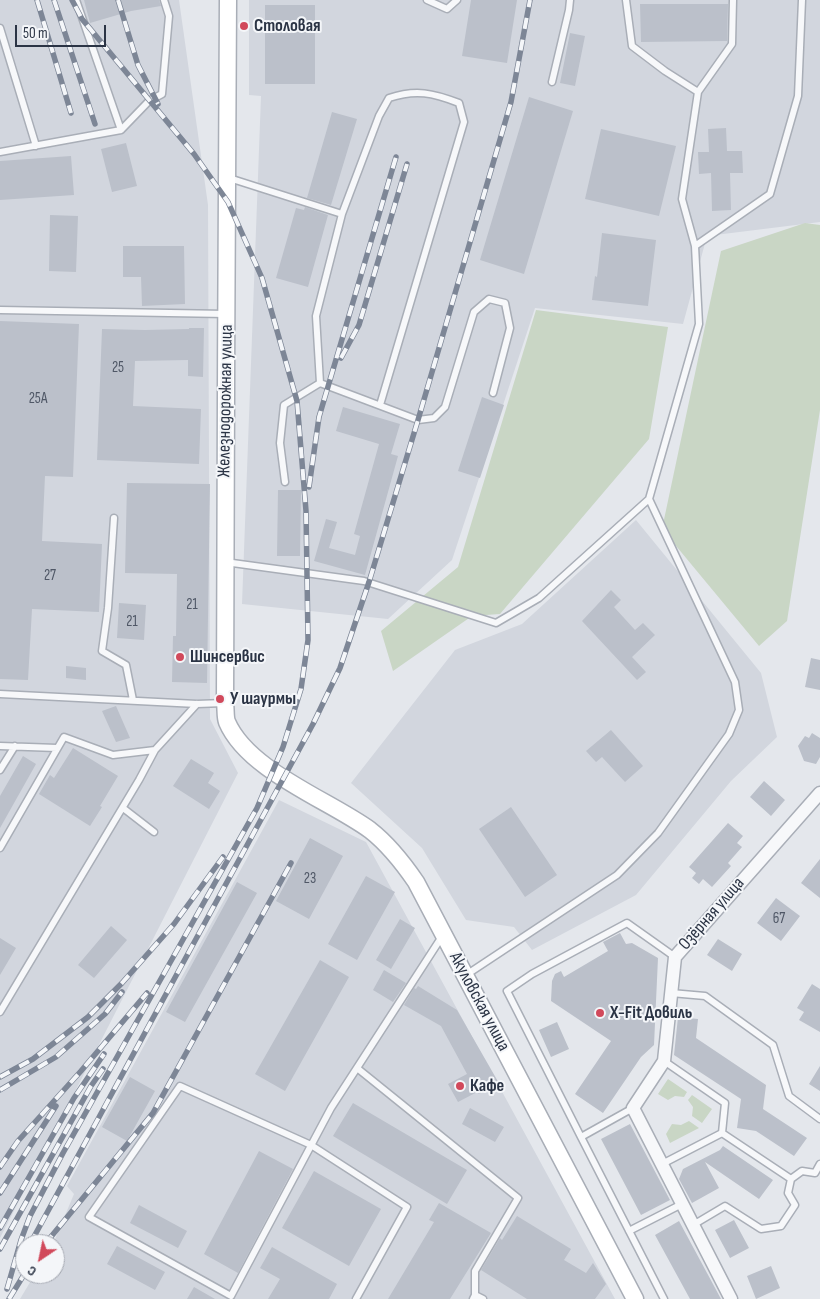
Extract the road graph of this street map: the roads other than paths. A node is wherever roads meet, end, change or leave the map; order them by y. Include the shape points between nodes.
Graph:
1 (76, 0) edge
2 (164, 0) edge
3 (228, 0) edge
4 (426, 0) edge
5 (457, 0) edge
6 (570, 0) edge
7 (626, 0) edge
8 (734, 0) edge
9 (802, 0) edge
10 (0, 28) edge
11 (552, 82) dead end
12 (698, 92) junction
13 (121, 130) junction
14 (36, 146) junction
15 (0, 152) edge
16 (228, 178) junction
17 (342, 214) junction
18 (695, 246) junction
19 (0, 310) edge
20 (227, 314) junction
21 (320, 383) junction
22 (493, 393) dead end
23 (380, 405) junction
24 (285, 482) dead end
25 (649, 499) junction
26 (114, 518) dead end
27 (224, 562) junction
28 (0, 694) edge
29 (133, 700) junction
30 (225, 703) junction
31 (197, 704) junction
32 (0, 746) edge
33 (15, 746) junction
34 (57, 748) junction
35 (155, 750) junction
36 (0, 770) edge
37 (284, 778) joint
38 (820, 793) edge
39 (123, 808) junction
40 (154, 832) dead end
41 (0, 848) edge
42 (443, 934) junction
43 (674, 957) junction
44 (464, 976) junction
45 (670, 994) junction
46 (0, 1012) edge
47 (664, 1060) junction
48 (357, 1068) junction
49 (633, 1108) junction
50 (820, 1119) edge
51 (722, 1133) junction
52 (581, 1137) junction
53 (311, 1146) junction
54 (662, 1164) junction
55 (820, 1164) edge
56 (791, 1180) junction
57 (682, 1204) junction
58 (693, 1224) junction
59 (629, 1231) junction
60 (474, 1297) edge
61 (356, 1299) edge
62 (483, 1299) edge
63 (635, 1299) edge
64 (664, 1299) edge
65 (731, 1299) edge

1 - 13 lane
2 - 13 lane via 169,16 162,94 149,101
3 - 16 street, Железнодорожная улица
4 - 5 lane via 447,9
6 - 11 lane
7 - 12 lane via 632,46
8 - 12 lane via 732,44
9 - 18 lane via 798,96 770,194
10 - 14 lane
12 - 18 lane via 682,199
13 - 14 lane
14 - 15 lane
16 - 17 lane
16 - 20 street, Железнодорожная улица
17 - 21 lane via 316,316
17 - 23 lane via 379,116 389,98 407,92 439,95 459,103 464,122
18 - 25 lane via 699,324
19 - 20 lane
20 - 27 street, Железнодорожная улица
21 - 23 lane
21 - 24 lane via 284,405 280,443
22 - 23 lane via 510,328 505,303 489,299 474,312 445,407 434,418 418,420
25 - 27 lane via 539,598 496,623 364,581
25 - 44 lane via 735,682 739,710 729,734 658,833 617,874
26 - 29 lane via 102,651 126,665
27 - 30 street, Железнодорожная улица
28 - 29 lane
29 - 31 lane
30 - 31 lane
30 - 37 street, Железнодорожная улица via 227,721 238,741
31 - 35 lane
32 - 33 lane
33 - 34 lane
33 - 36 lane
34 - 35 lane via 64,737 113,756
34 - 41 lane
35 - 39 lane
37 - 42 street, Акуловская улица via 370,830 387,846 416,882
38 - 43 street, Озёрная улица
39 - 40 lane
39 - 46 lane
42 - 44 street, Акуловская улица
42 - 48 lane
43 - 45 street, Озёрная улица
43 - 52 lane via 627,923 507,990
44 - 63 street, Акуловская улица
45 - 47 street, Озёрная улица
45 - 50 lane via 705,996 773,1044 789,1096
47 - 49 street, Озёрная улица
47 - 51 lane via 725,1104
48 - 53 lane
48 - 60 lane via 518,1198 475,1271
49 - 52 lane
49 - 54 street
51 - 54 lane
51 - 56 lane
52 - 59 lane
53 - 53 lane via 231,1296 89,1217 180,1086
53 - 61 lane via 407,1207
54 - 57 street
55 - 56 lane via 815,1173 802,1171
56 - 58 lane via 788,1193 795,1205 782,1226 761,1229 725,1206
57 - 58 street
57 - 59 lane
58 - 65 street
59 - 64 lane
60 - 62 lane

